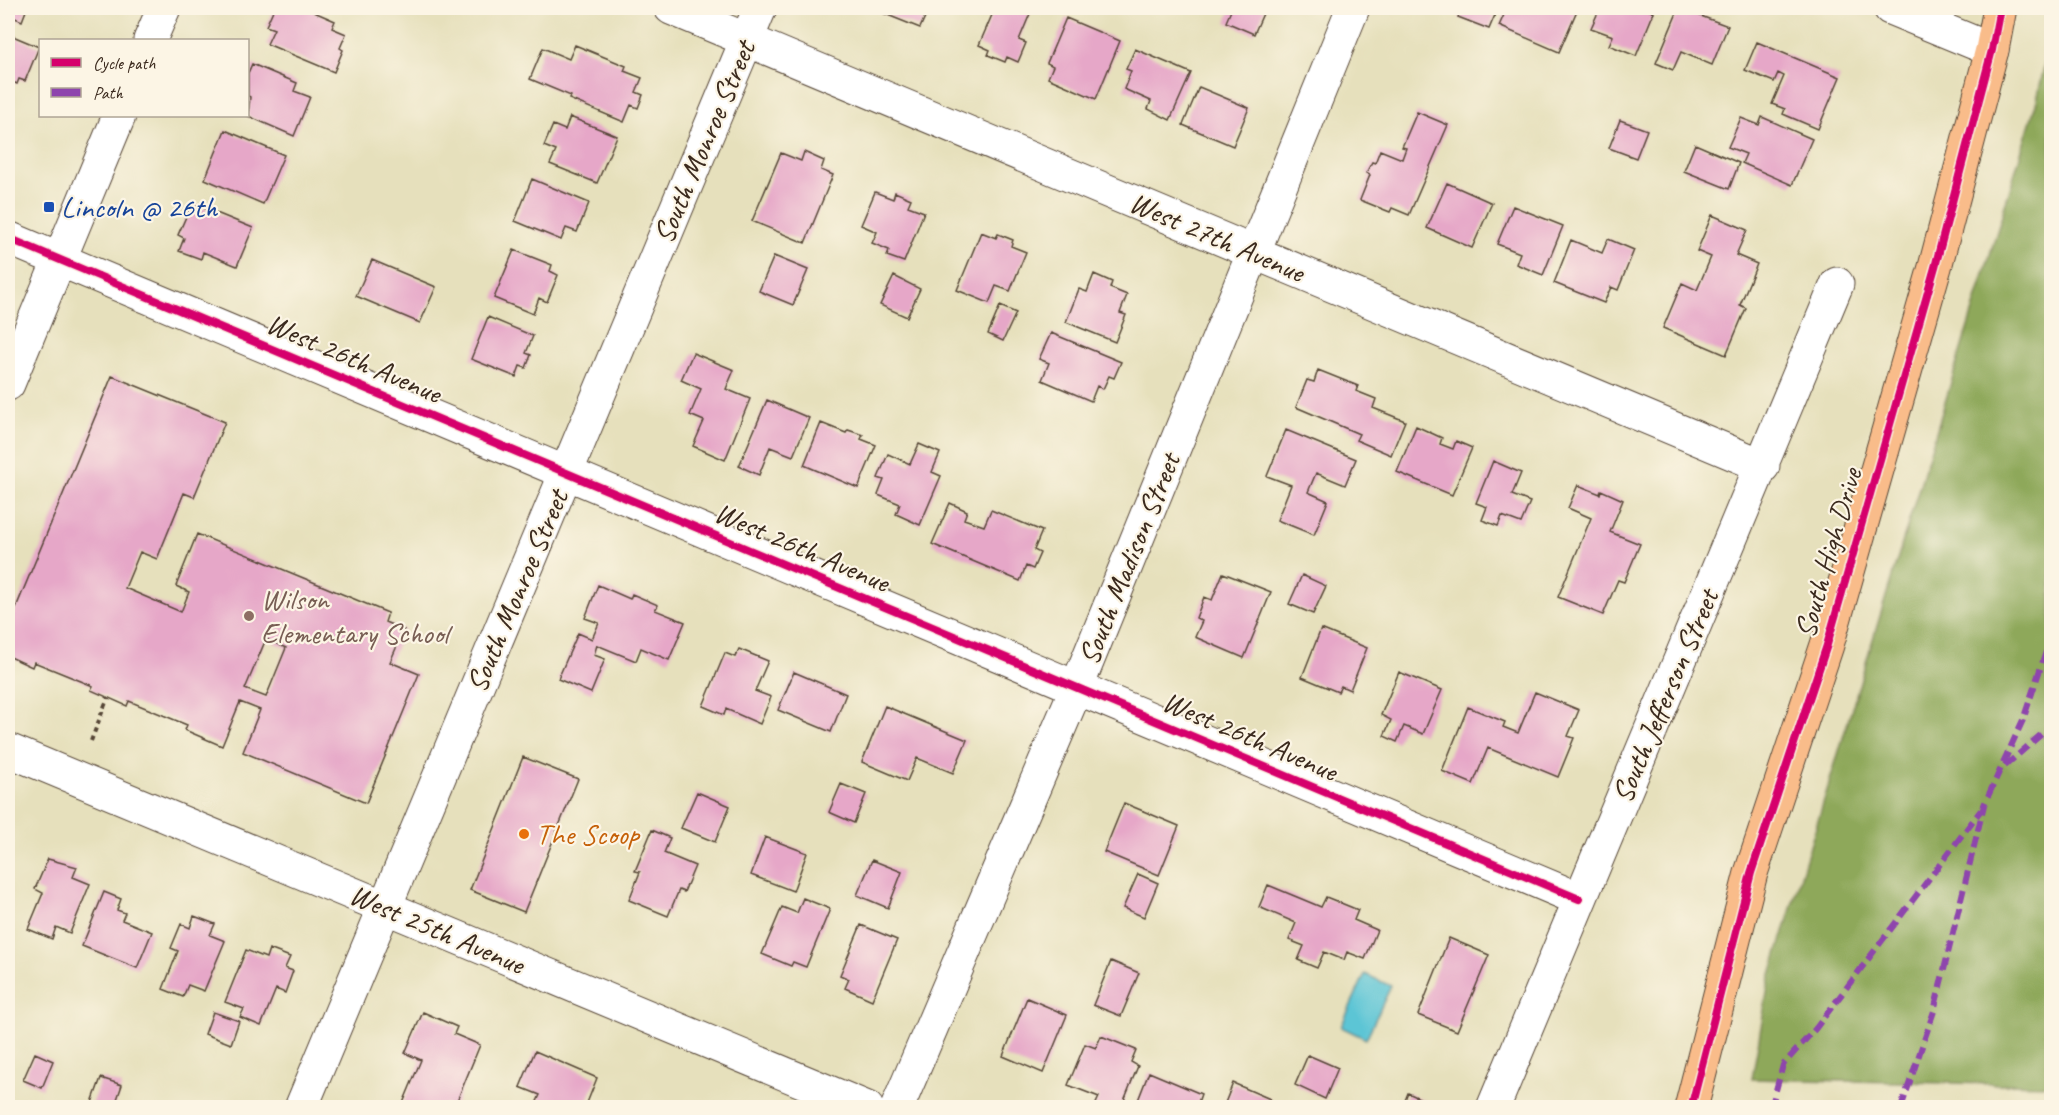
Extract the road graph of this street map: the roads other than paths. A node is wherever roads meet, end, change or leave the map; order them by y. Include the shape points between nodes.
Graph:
1 (164, 8) edge
2 (671, 8) edge
3 (760, 8) edge
4 (1353, 8) edge
5 (1890, 8) edge
6 (2000, 8) edge
7 (150, 39) edge
8 (747, 39) junction
9 (1992, 50) junction
10 (119, 117) edge
11 (8, 238) edge
12 (1253, 251) junction
13 (60, 260) junction
14 (1837, 284) dead end
15 (8, 384) edge
16 (1763, 466) junction
17 (566, 474) junction
18 (1076, 689) junction
19 (8, 750) edge
20 (1579, 899) junction
21 (384, 907) junction
22 (301, 1107) edge
23 (867, 1107) edge
24 (897, 1107) edge
25 (1493, 1107) edge
26 (1691, 1107) edge

1 - 7 street
2 - 8 street, West 27th Avenue
3 - 8 street, South Monroe Street
4 - 12 street, South Madison Street
5 - 9 street
6 - 9 main road, South High Drive
8 - 12 street, West 27th Avenue
8 - 17 street, South Monroe Street
9 - 26 main road, South High Drive via 1935,267 1827,645 1751,873
10 - 13 street
11 - 13 street, West 26th Avenue
12 - 16 street, West 27th Avenue
12 - 18 street, South Madison Street
13 - 15 street
13 - 17 street, West 26th Avenue
14 - 16 street, South Jefferson Street
16 - 20 street, South Jefferson Street
17 - 18 street, West 26th Avenue
17 - 21 street, South Monroe Street
18 - 20 street, West 26th Avenue
18 - 24 street, South Madison Street
19 - 21 street, West 25th Avenue
20 - 25 street, South Jefferson Street
21 - 22 street, South Monroe Street
21 - 23 street, West 25th Avenue

